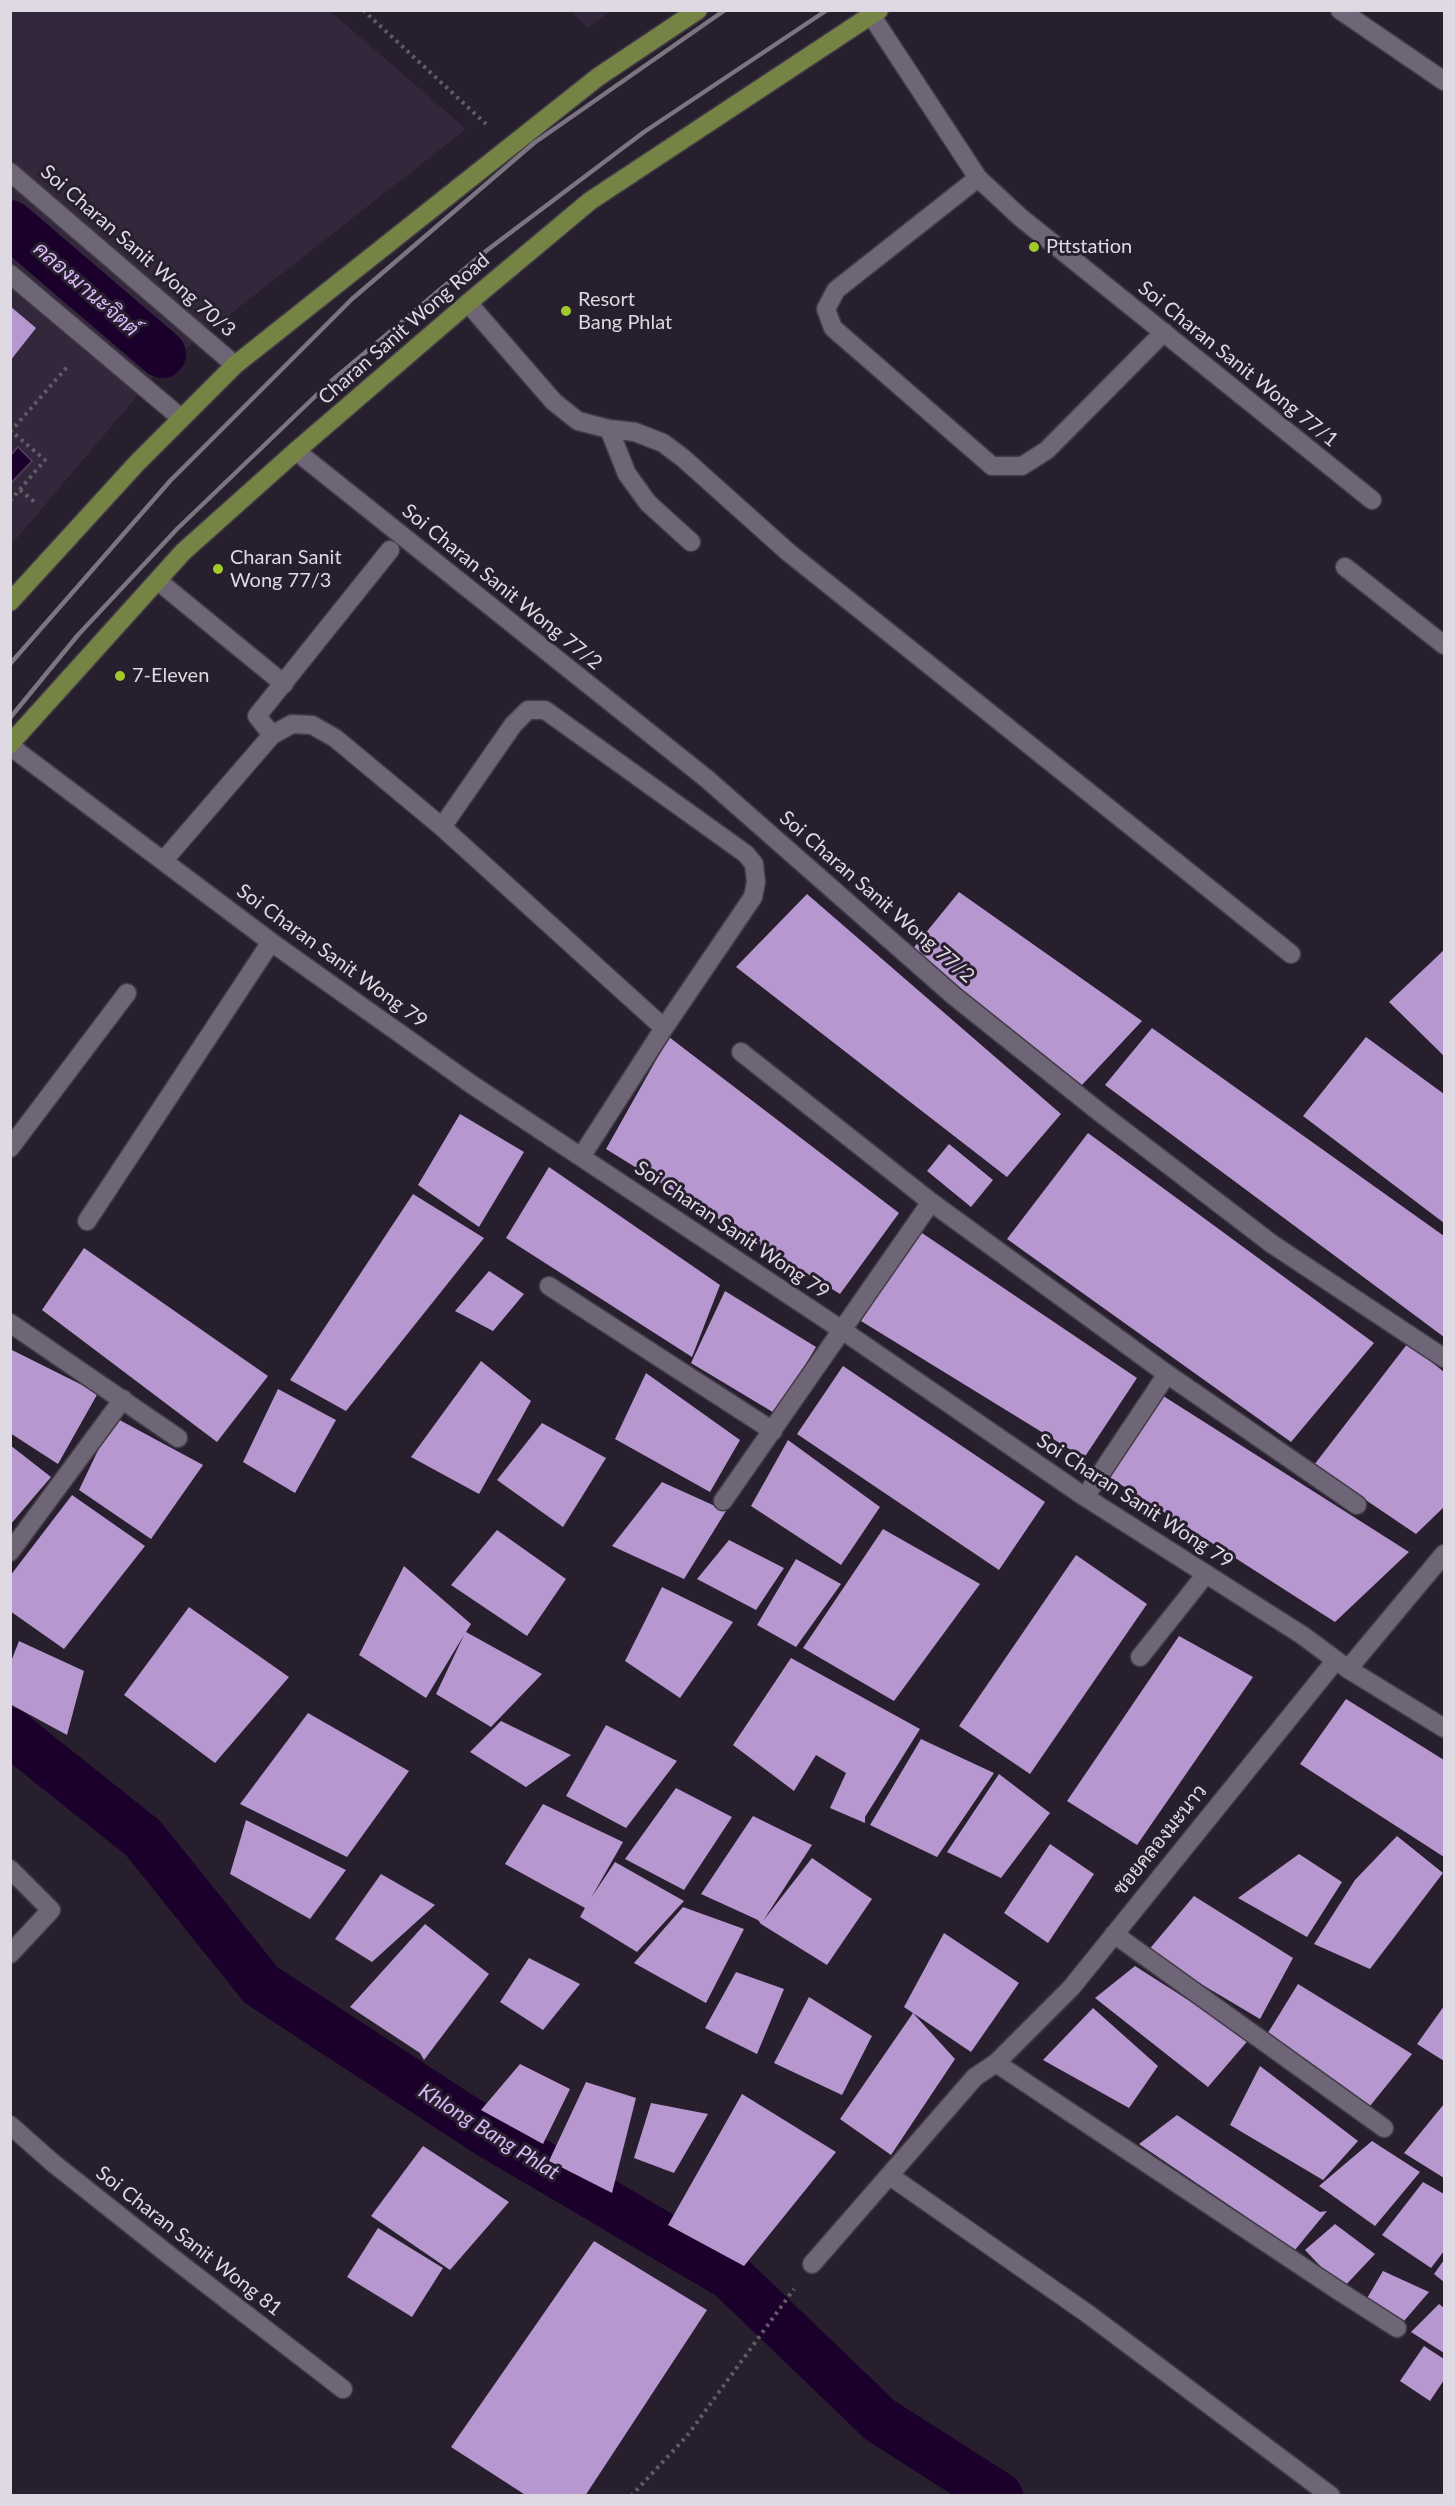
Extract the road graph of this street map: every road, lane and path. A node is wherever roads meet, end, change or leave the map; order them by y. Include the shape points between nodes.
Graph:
1 (363, 10) edge
2 (698, 10) edge
3 (1340, 10) edge
4 (875, 13) edge
5 (1444, 81) edge
6 (510, 147) junction
7 (10, 172) edge
8 (978, 178) junction
9 (10, 274) edge
10 (468, 303) junction
11 (1164, 332) junction
12 (90, 341) junction
13 (235, 364) junction
14 (182, 418) junction
15 (609, 429) junction
16 (11, 432) edge
17 (296, 451) junction
18 (20, 490) junction
19 (10, 501) edge
20 (1372, 501) dead end
21 (37, 504) dead end
22 (691, 542) dead end
23 (390, 550) dead end
24 (1345, 567) dead end
25 (158, 580) junction
26 (10, 602) edge
27 (1444, 645) edge
28 (284, 684) junction
29 (272, 735) junction
30 (10, 745) edge
31 (442, 827) junction
32 (164, 860) junction
33 (272, 942) junction
34 (1290, 954) dead end
35 (127, 993) dead end
36 (664, 1028) junction
37 (741, 1052) dead end
38 (10, 1148) edge
39 (581, 1157) junction
40 (931, 1202) junction
41 (87, 1221) dead end
42 (549, 1286) dead end
43 (10, 1323) edge
44 (842, 1330) junction
45 (1444, 1358) edge
46 (1167, 1374) junction
47 (123, 1399) junction
48 (773, 1431) junction
49 (178, 1438) dead end
50 (1085, 1497) junction
51 (723, 1502) dead end
52 (1357, 1505) dead end
53 (10, 1552) edge
54 (1444, 1554) edge
55 (1206, 1574) junction
56 (1140, 1657) dead end
57 (1342, 1664) junction
58 (1444, 1728) edge
59 (10, 1869) edge
60 (1114, 1934) junction
61 (10, 1954) edge
62 (996, 2063) junction
63 (10, 2125) edge
64 (1384, 2128) dead end
65 (890, 2176) junction
66 (812, 2264) dead end
67 (788, 2297) dead end
68 (1397, 2328) dead end
69 (343, 2389) dead end
70 (631, 2496) edge
71 (1331, 2496) edge

1 - 6 path
2 - 6 main road via 598,77
3 - 5 street
4 - 8 street, Soi Charan Sanit Wong 77/1
4 - 10 main road, Charan Sanit Wong Road via 590,201
6 - 13 main road
7 - 13 street, Soi Charan Sanit Wong 70/3
8 - 11 street, Soi Charan Sanit Wong 77/1 via 1020,217
8 - 11 street via 836,290 826,309 833,328 992,466 1022,466 1047,450
9 - 12 street
10 - 15 street via 554,402 578,421
10 - 17 main road, Charan Sanit Wong Road
11 - 20 street, Soi Charan Sanit Wong 77/1
12 - 14 street
12 - 16 path
13 - 14 main road
14 - 26 main road
15 - 22 street via 627,474 648,503
15 - 34 street via 654,439 683,458 788,552
16 - 18 path via 45,460
17 - 25 main road, Charan Sanit Wong Road via 215,522
17 - 45 street, Soi Charan Sanit Wong 77/2 via 707,779 954,996 1098,1111 1272,1244
18 - 19 path
18 - 21 path
23 - 28 street
24 - 27 street
25 - 28 street
25 - 30 main road, Charan Sanit Wong Road
28 - 29 street via 258,716
29 - 31 street via 292,724 312,725 335,738
29 - 32 street
30 - 32 street, Soi Charan Sanit Wong 79
31 - 36 street
31 - 36 street via 513,725 528,710 545,710 746,854 754,864 753,897
32 - 33 street, Soi Charan Sanit Wong 79
33 - 39 street, Soi Charan Sanit Wong 79
33 - 41 street
35 - 38 street
36 - 39 street
37 - 40 street
39 - 44 street, Soi Charan Sanit Wong 79
40 - 44 street
40 - 46 street
42 - 48 street
43 - 47 street
44 - 48 street
44 - 50 street, Soi Charan Sanit Wong 79
46 - 50 street
46 - 52 street
47 - 49 street
47 - 53 street
48 - 51 street
50 - 55 street, Soi Charan Sanit Wong 79
54 - 57 street, ซอยคลองมะนาว
55 - 56 street
55 - 57 street, Soi Charan Sanit Wong 79
57 - 58 street, Soi Charan Sanit Wong 79
57 - 60 street, ซอยคลองมะนาว
59 - 61 street via 51,1910
60 - 62 street, ซอยคลองมะนาว via 1071,1988
60 - 64 street
62 - 65 street, ซอยคลองมะนาว via 975,2077
62 - 68 street
63 - 69 street, Soi Charan Sanit Wong 81 via 174,2259
65 - 66 street, ซอยคลองมะนาว
65 - 71 street via 1089,2314
67 - 70 path via 687,2436

